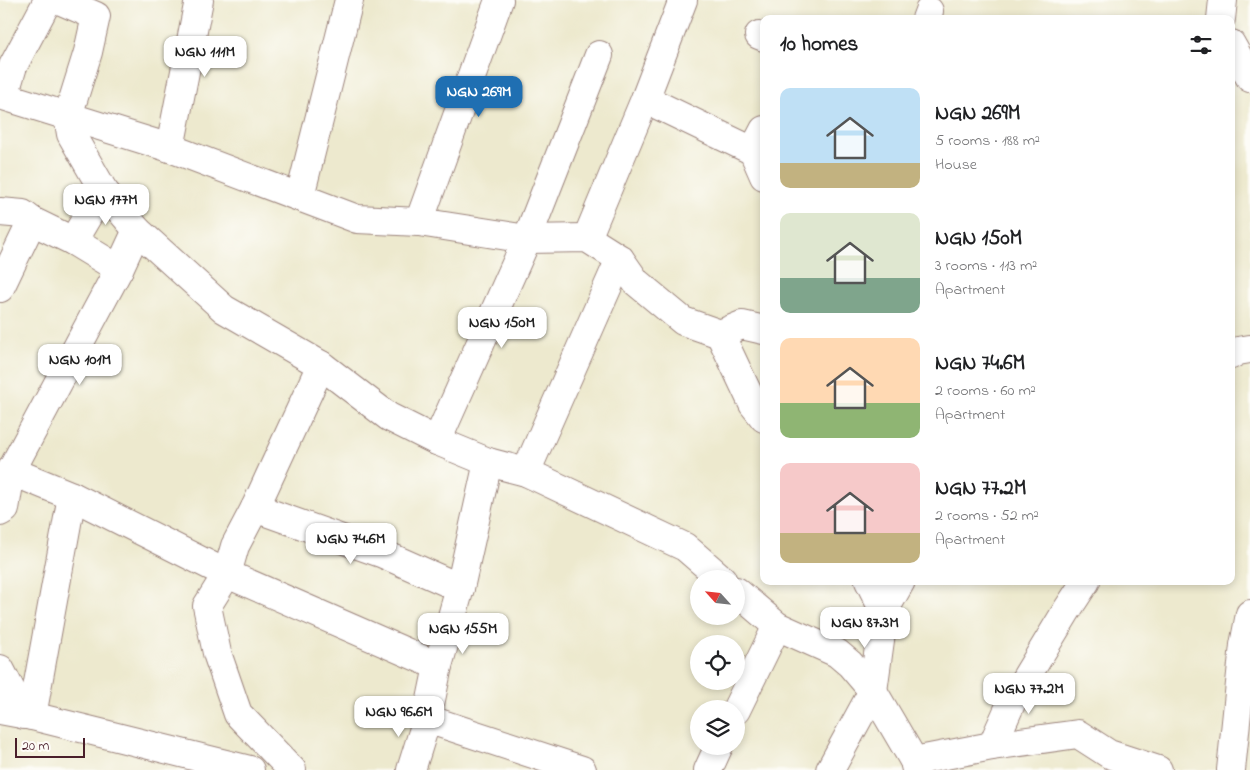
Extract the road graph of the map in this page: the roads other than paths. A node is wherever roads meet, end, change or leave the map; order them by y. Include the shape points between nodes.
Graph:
1 (48, 0) edge
2 (59, 0) edge
3 (199, 0) edge
4 (349, 0) edge
5 (499, 0) edge
6 (683, 0) edge
7 (1223, 0) edge
8 (1221, 15) edge
9 (1235, 51) edge
10 (599, 55) dead end
11 (6, 59) edge
12 (1250, 78) edge
13 (2, 96) edge
14 (646, 99) junction
15 (68, 116) junction
16 (758, 140) edge
17 (170, 148) junction
18 (103, 190) junction
19 (300, 196) junction
20 (0, 212) edge
21 (32, 221) junction
22 (419, 222) junction
23 (137, 230) junction
24 (587, 238) junction
25 (527, 239) junction
26 (73, 242) junction
27 (620, 259) junction
28 (119, 269) junction
29 (0, 288) edge
30 (760, 329) edge
31 (720, 334) junction
32 (1250, 350) edge
33 (1235, 353) edge
34 (320, 365) junction
35 (760, 412) edge
36 (437, 441) junction
37 (488, 462) junction
38 (11, 471) junction
39 (526, 472) junction
40 (72, 496) junction
41 (254, 508) junction
42 (0, 512) edge
43 (712, 570) edge
44 (227, 574) junction
45 (871, 585) edge
46 (899, 585) edge
47 (1083, 585) edge
48 (460, 588) junction
49 (745, 599) edge
50 (884, 611) junction
51 (1250, 614) edge
52 (777, 626) junction
53 (1247, 646) edge
54 (438, 666) junction
55 (0, 669) edge
56 (873, 691) junction
57 (741, 700) edge
58 (19, 714) edge
59 (427, 719) junction
60 (992, 746) junction
61 (715, 755) edge
62 (1107, 762) edge
63 (915, 765) edge
64 (250, 770) edge
65 (292, 770) edge
66 (411, 770) edge
67 (582, 770) edge
68 (708, 770) edge
69 (830, 770) edge
70 (1158, 770) edge
71 (1231, 770) edge

1 - 11 street
2 - 15 street via 96,16
3 - 17 street
4 - 19 street
5 - 22 street
6 - 14 street
7 - 8 street
9 - 12 street
10 - 25 street
11 - 13 street
13 - 15 street
14 - 16 street
14 - 24 street
15 - 17 street
15 - 18 street via 71,134
17 - 19 street
18 - 23 street
18 - 26 street
19 - 22 street via 357,219
20 - 21 street via 23,214
21 - 26 street
21 - 29 street
22 - 25 street
23 - 28 street
23 - 34 street via 224,309
24 - 25 street
24 - 27 street
25 - 36 street
26 - 28 street
27 - 31 street via 636,282 683,321
27 - 39 street
28 - 38 street
30 - 31 street via 742,325
31 - 35 street
32 - 33 street
34 - 36 street via 389,417
34 - 41 street
36 - 37 street
37 - 39 street
37 - 48 street
38 - 40 street
38 - 42 street via 5,509
39 - 43 street via 686,546
40 - 44 street
40 - 58 street
41 - 44 street via 235,546
41 - 48 street via 381,553
44 - 54 street
44 - 65 street via 207,606 217,653 238,714
45 - 50 street
46 - 50 street
47 - 60 street via 1013,699
48 - 54 street
49 - 52 street
50 - 56 street
51 - 53 street
52 - 56 street via 837,653
52 - 57 street
53 - 71 street
54 - 59 street
55 - 58 street
56 - 63 street
56 - 69 street
58 - 64 street
59 - 66 street
59 - 67 street
60 - 62 street via 1078,734
60 - 63 street
61 - 68 street
62 - 70 street

